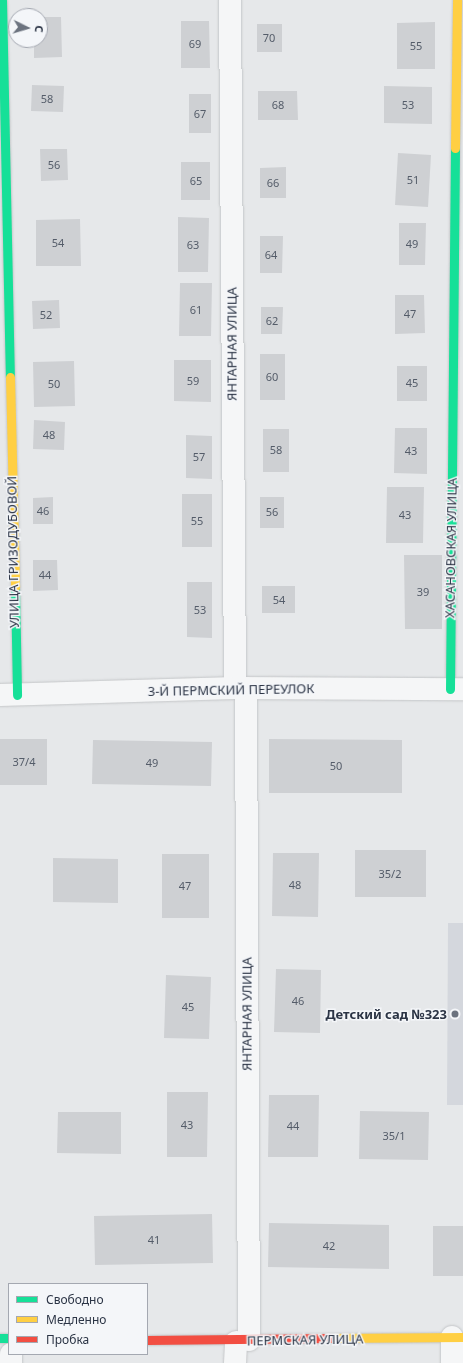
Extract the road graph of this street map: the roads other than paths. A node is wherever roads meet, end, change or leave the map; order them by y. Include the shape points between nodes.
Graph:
1 (2, 0) edge
2 (230, 0) edge
3 (457, 0) edge
4 (240, 688) junction
5 (456, 689) edge
6 (8, 695) edge
7 (458, 1337) edge
8 (148, 1340) edge
9 (242, 1341) junction
10 (236, 1363) edge
11 (452, 1363) edge

1 - 6 street, УЛИЦА ГРИЗОДУБОВОЙ
2 - 4 street, ЯНТАРНАЯ УЛИЦА
3 - 5 street, ХАСАНОВСКАЯ УЛИЦА
4 - 5 street, 3-Й ПЕРМСКИЙ ПЕРЕУЛОК
4 - 6 street, 3-Й ПЕРМСКИЙ ПЕРЕУЛОК
4 - 9 street, ЯНТАРНАЯ УЛИЦА
7 - 9 street, ПЕРМСКАЯ УЛИЦА
7 - 11 street
8 - 9 street, ПЕРМСКАЯ УЛИЦА
9 - 10 street, ЯНТАРНАЯ УЛИЦА

